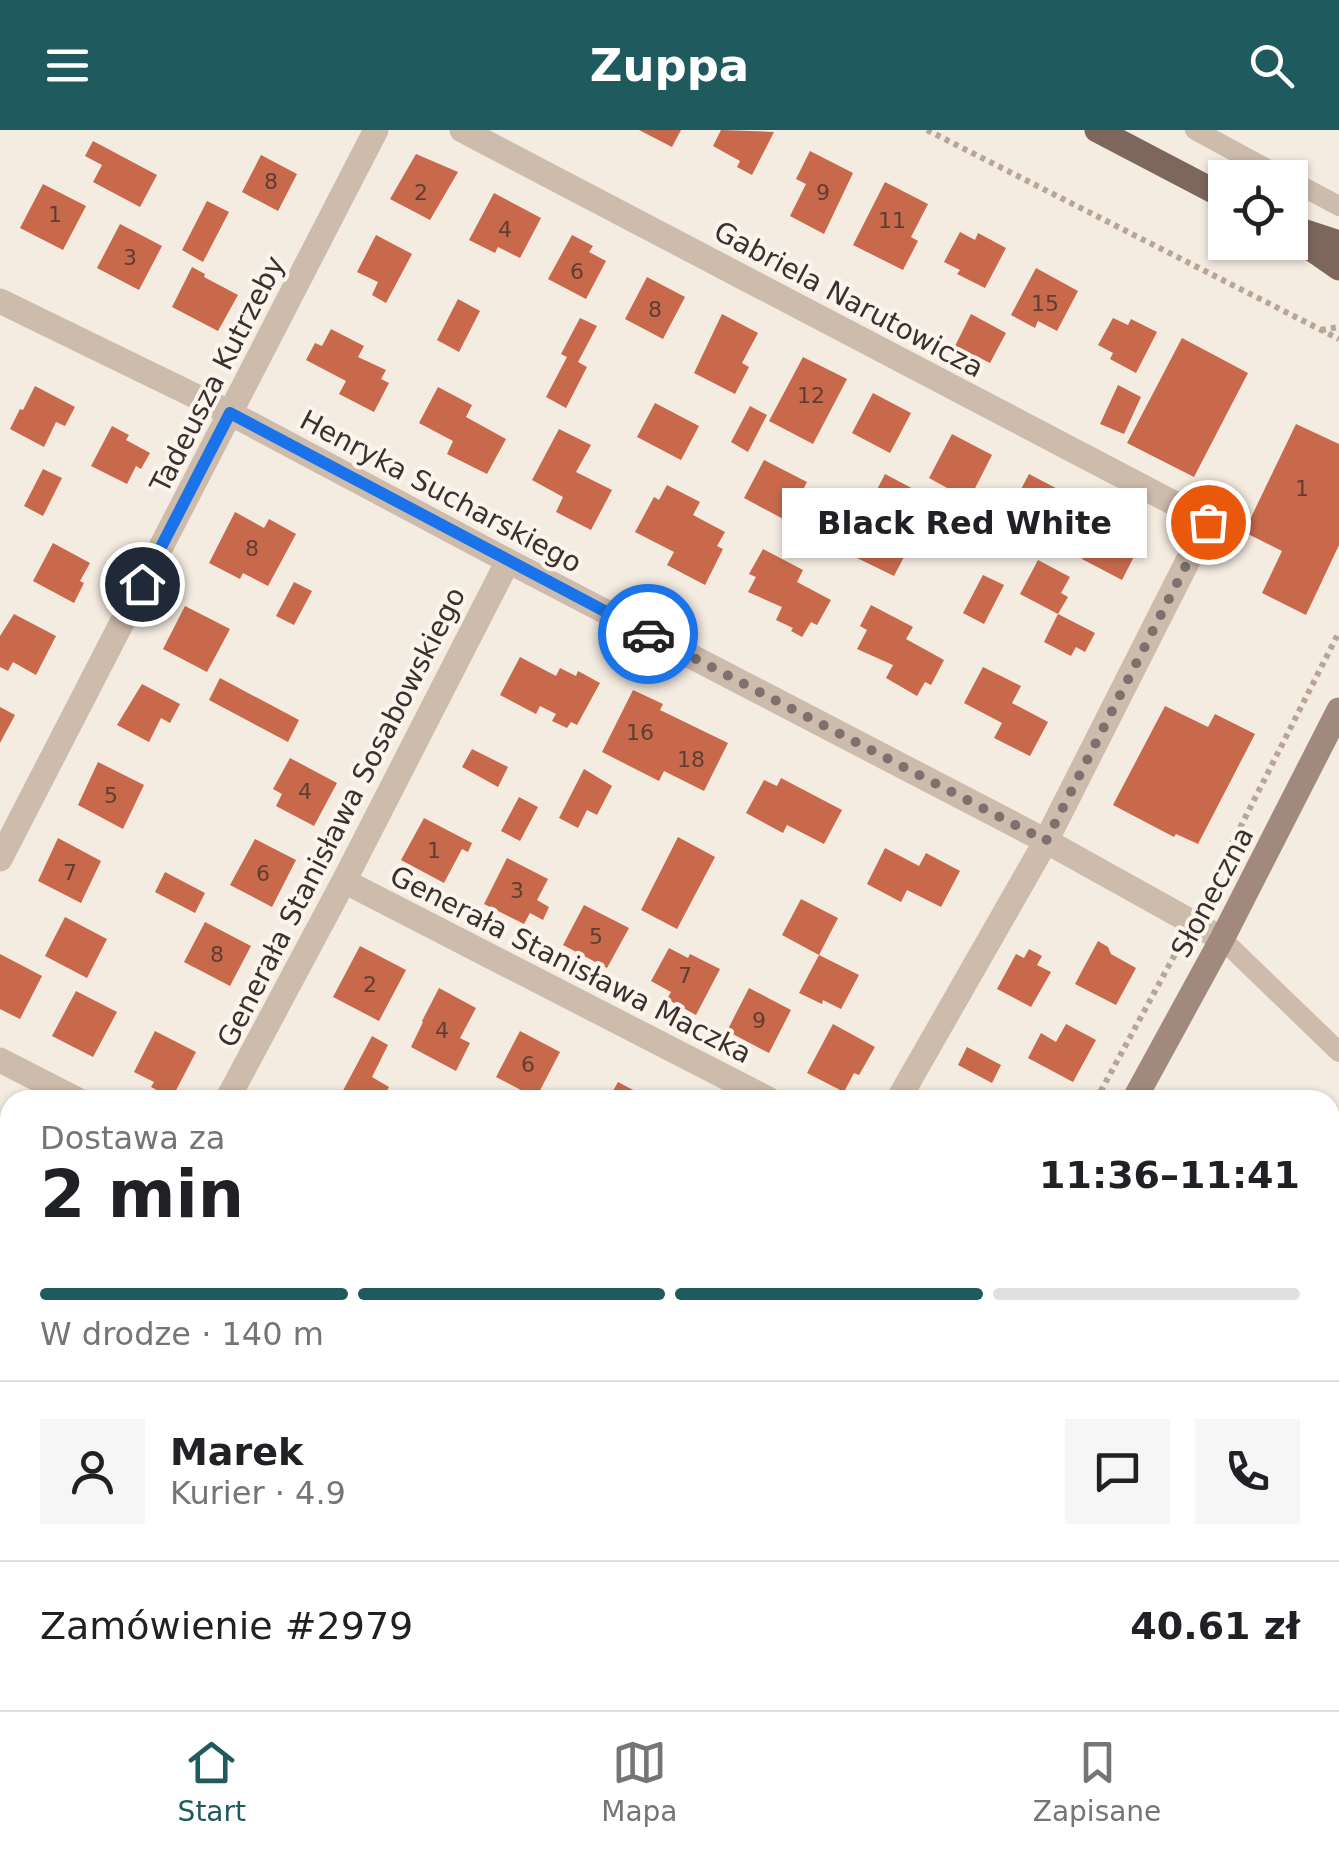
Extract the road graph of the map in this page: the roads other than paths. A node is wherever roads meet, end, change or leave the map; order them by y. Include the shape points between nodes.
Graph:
1 (376, 130) edge
2 (462, 130) edge
3 (1098, 130) edge
4 (1194, 130) edge
5 (1251, 160) edge
6 (1208, 188) edge
7 (1308, 190) edge
8 (1339, 206) edge
9 (1308, 235) edge
10 (1339, 243) edge
11 (1308, 244) edge
12 (1339, 268) edge
13 (0, 301) edge
14 (230, 413) junction
15 (508, 561) junction
16 (1339, 710) edge
17 (1046, 841) junction
18 (0, 859) edge
19 (344, 880) junction
20 (1222, 939) junction
21 (1339, 1052) edge
22 (0, 1060) edge
23 (58, 1090) edge
24 (232, 1090) edge
25 (751, 1090) edge
26 (904, 1090) edge
27 (1139, 1090) edge

1 - 14 street, Tadeusza Kutrzeby
2 - 17 street, Gabriela Narutowicza via 1208,522
3 - 6 main road
4 - 5 lane
7 - 8 lane
9 - 10 main road
11 - 12 main road
13 - 14 street, Henryka Sucharskiego
14 - 15 street, Henryka Sucharskiego
14 - 18 street, Tadeusza Kutrzeby
15 - 17 street, Henryka Sucharskiego
15 - 19 street, Generała Stanisława Sosabowskiego
16 - 20 street, Słoneczna
17 - 20 street, Henryka Sucharskiego
17 - 26 street
19 - 24 street, Generała Stanisława Sosabowskiego
19 - 25 street, Generała Stanisława Maczka
20 - 21 lane
20 - 27 street, Słoneczna
22 - 23 street

